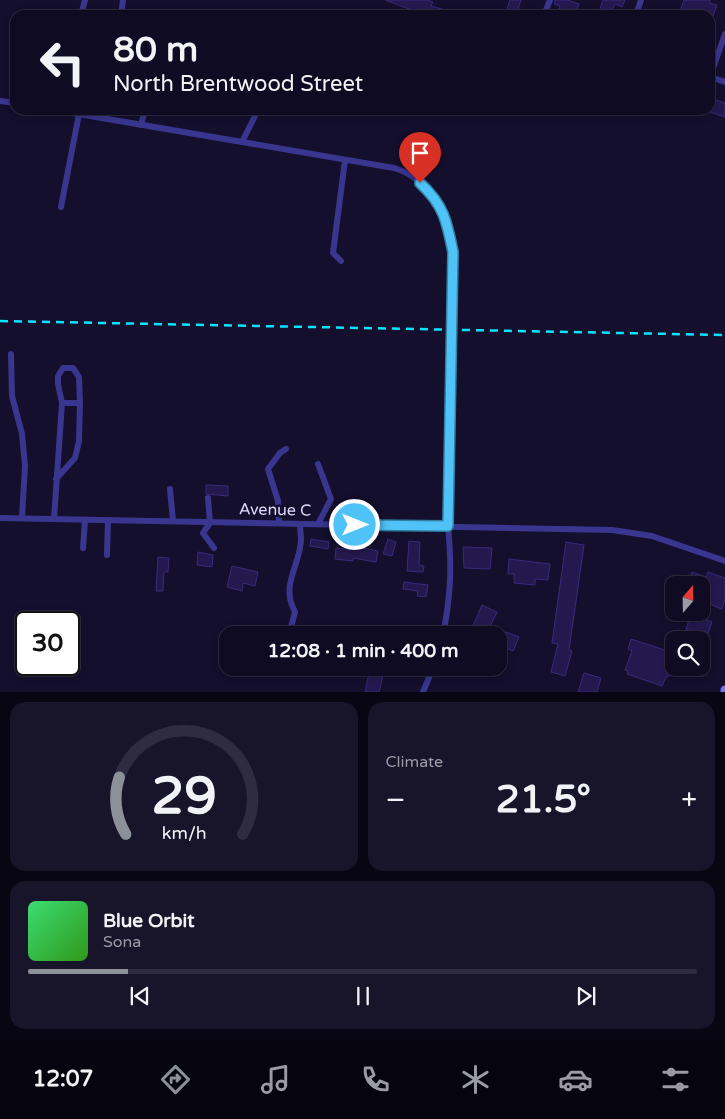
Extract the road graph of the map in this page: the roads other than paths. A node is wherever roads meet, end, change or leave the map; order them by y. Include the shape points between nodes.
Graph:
1 (725, 34) edge
2 (715, 63) edge
3 (79, 115) edge
4 (85, 115) edge
5 (144, 115) edge
6 (256, 115) edge
7 (141, 125) junction
8 (242, 142) junction
9 (345, 160) junction
10 (61, 207) dead end
11 (341, 261) dead end
12 (11, 354) dead end
13 (62, 403) junction
14 (80, 404) junction
15 (286, 449) dead end
16 (318, 464) dead end
17 (56, 478) junction
18 (170, 489) dead end
19 (208, 498) dead end
20 (0, 518) edge
21 (22, 518) junction
22 (54, 519) junction
23 (85, 520) junction
24 (108, 520) junction
25 (173, 521) junction
26 (210, 522) junction
27 (279, 524) junction
28 (300, 524) junction
29 (318, 524) junction
30 (448, 526) junction
31 (82, 548) dead end
32 (214, 548) dead end
33 (107, 555) dead end
34 (725, 561) edge
35 (291, 626) edge
36 (445, 626) edge
37 (429, 676) edge
38 (422, 692) edge

1 - 2 street
3 - 10 street
4 - 7 street
5 - 7 street
6 - 8 street
7 - 8 street
8 - 9 street
9 - 11 street via 334,253
9 - 30 street via 405,172 435,197 444,215 453,252
12 - 21 street via 12,396 22,434 25,466
13 - 14 street
13 - 14 street via 58,376 66,367 73,368 79,377
13 - 17 street
14 - 17 street via 75,458
15 - 27 street via 268,470 278,501
16 - 29 street via 331,499
17 - 22 street
18 - 25 street
19 - 26 street
20 - 21 street, Avenue C
21 - 22 street, Avenue C
22 - 23 street, Avenue C
23 - 24 street, Avenue C
23 - 31 street
24 - 25 street, Avenue C
24 - 33 street
25 - 26 street, Avenue C
26 - 27 street, Avenue C
26 - 32 street via 203,533
27 - 28 street, Avenue C
28 - 29 street, Avenue C
28 - 35 street via 301,541 290,580 289,600 295,612
29 - 30 street, Avenue C
30 - 34 street, Avenue C via 627,532 652,536
30 - 36 street via 452,566
37 - 38 street

